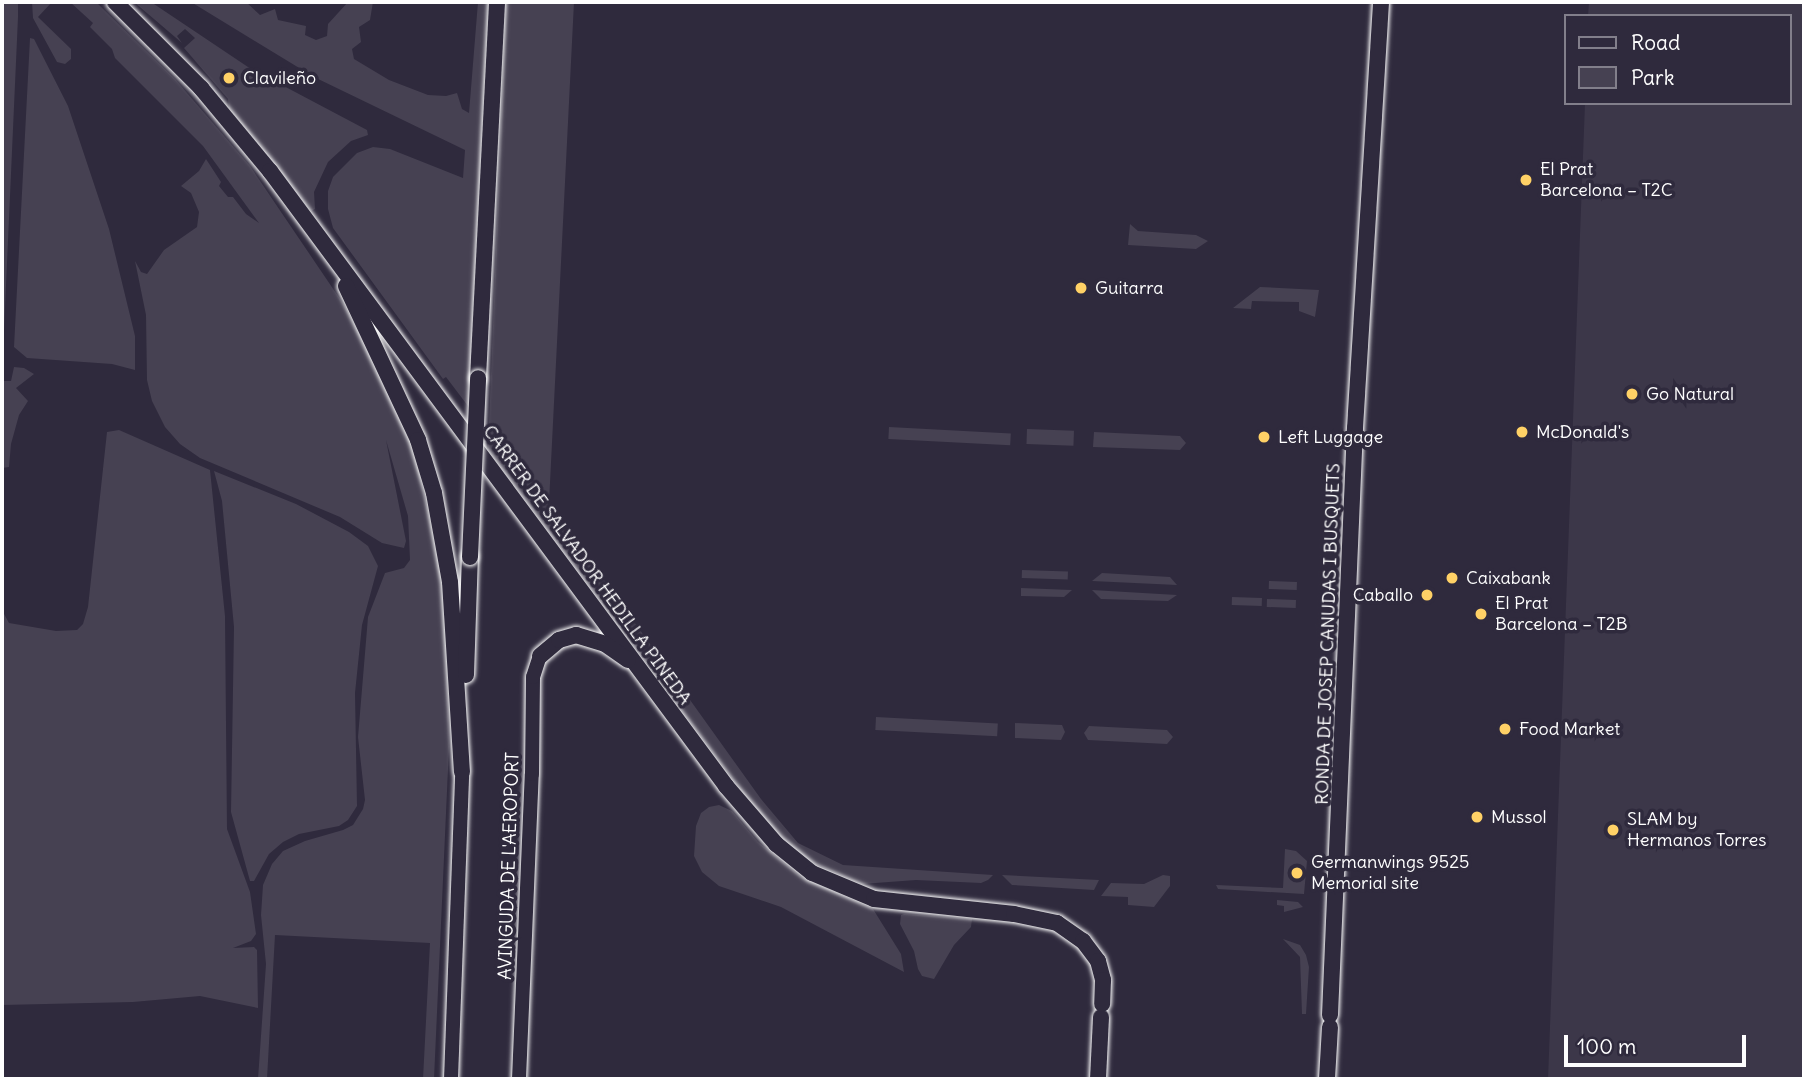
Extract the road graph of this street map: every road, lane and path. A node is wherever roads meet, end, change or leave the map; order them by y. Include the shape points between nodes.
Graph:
1 (115, 2) edge
2 (497, 2) edge
3 (1381, 3) edge
4 (310, 223) junction
5 (540, 656) joint
6 (643, 671) junction
7 (462, 772) junction
8 (451, 1079) edge
9 (519, 1079) edge
10 (1098, 1079) edge
11 (1327, 1079) edge

1 - 4 main road, CARRER DE SALVADOR HEDILLA PINEDA via 201,88
2 - 7 main road, bridge
3 - 11 main road, RONDA DE JOSEP CANUDAS I BUSQUETS via 1355,428
4 - 6 main road, CARRER DE SALVADOR HEDILLA PINEDA
4 - 7 main road via 359,307 418,439 434,492 450,582
5 - 6 main road via 559,640 585,636 606,643
5 - 9 street, AVINGUDA DE L'AEROPORT via 533,677
6 - 10 main road, CARRER DE SALVADOR HEDILLA PINEDA via 726,786 791,858 874,900 1014,914 1057,923 1083,941 1098,961 1103,980
7 - 8 street

